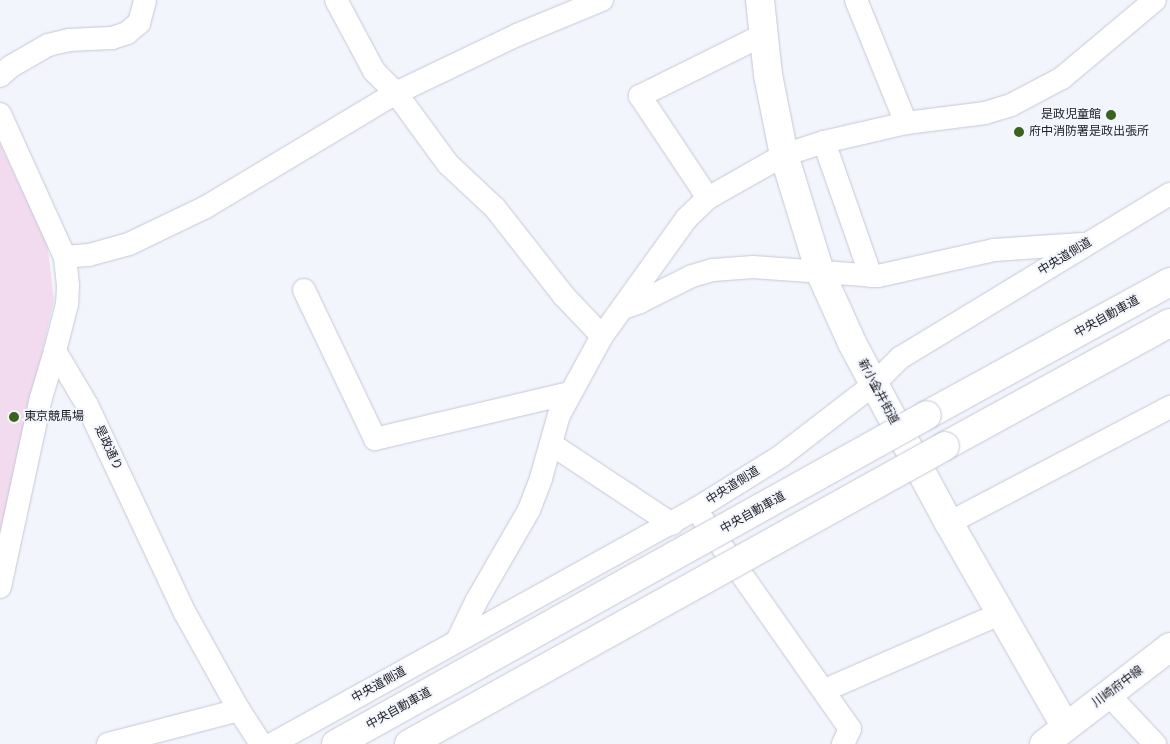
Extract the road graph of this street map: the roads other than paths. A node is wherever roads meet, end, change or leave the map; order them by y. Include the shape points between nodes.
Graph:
1 (145, 0) edge
2 (336, 0) edge
3 (602, 0) edge
4 (760, 0) edge
5 (856, 0) edge
6 (1154, 0) edge
7 (763, 35) junction
8 (0, 76) edge
9 (396, 94) junction
10 (0, 114) edge
11 (906, 123) junction
12 (824, 142) junction
13 (784, 155) junction
14 (1170, 194) edge
15 (708, 198) junction
16 (1087, 244) junction
17 (65, 257) junction
18 (1170, 269) edge
19 (820, 272) junction
20 (871, 276) junction
21 (1170, 282) edge
22 (304, 290) dead end
23 (622, 308) junction
24 (1170, 323) edge
25 (1170, 331) edge
26 (602, 336) junction
27 (55, 351) junction
28 (988, 382) junction
29 (874, 384) junction
30 (570, 393) junction
31 (1019, 407) junction
32 (1170, 407) edge
33 (550, 444) junction
34 (696, 509) junction
35 (672, 524) junction
36 (950, 524) junction
37 (0, 588) edge
38 (1000, 614) junction
39 (457, 641) junction
40 (1170, 647) edge
41 (825, 690) junction
42 (1108, 694) junction
43 (239, 710) junction
44 (1066, 727) junction
45 (108, 744) edge
46 (261, 744) edge
47 (272, 744) edge
48 (336, 744) edge
49 (409, 744) edge
50 (843, 744) edge
51 (1044, 744) edge
52 (1155, 744) edge

1 - 8 street via 139,23 127,33 48,46
2 - 9 street via 374,71
3 - 9 street via 517,35
4 - 7 main road, 新小金井街道
5 - 11 street
6 - 11 street via 1062,78 1039,92 984,113
7 - 13 main road, 新小金井街道
7 - 15 street via 640,96
9 - 17 street via 206,207 129,244 89,255
9 - 26 street via 448,164 495,208 564,296
10 - 17 street
11 - 12 street
12 - 13 street
12 - 20 street
13 - 15 street
13 - 19 main road, 新小金井街道
14 - 16 street, 中央道側道
15 - 23 street via 686,219
16 - 20 street via 994,250
16 - 29 street, 中央道側道 via 900,358
17 - 27 street via 67,304
18 - 28 main road
19 - 20 street
19 - 23 street via 753,267 713,270 692,276
19 - 29 main road, 新小金井街道
21 - 28 main road, 中央自動車道
22 - 30 street via 375,439
23 - 26 street
24 - 31 main road
25 - 31 main road
26 - 30 street
27 - 37 street via 41,398
27 - 43 street, 是政通り via 87,405 185,613
28 - 48 main road, 中央自動車道, bridge
29 - 34 street, 中央道側道 via 781,456
29 - 36 main road, 新小金井街道
30 - 33 street
31 - 49 main road, bridge
32 - 36 street
33 - 35 street
33 - 39 street via 529,510
34 - 35 street, 中央道側道
34 - 41 street
35 - 39 street, 中央道側道
36 - 38 main road, 新小金井街道
38 - 41 street
38 - 44 main road, 新小金井街道
39 - 47 street, 中央道側道
40 - 42 main road, 川崎府中線
41 - 50 street via 850,729
42 - 44 main road, 川崎府中線
42 - 52 street
43 - 45 street
43 - 46 street, 是政通り
44 - 51 main road

